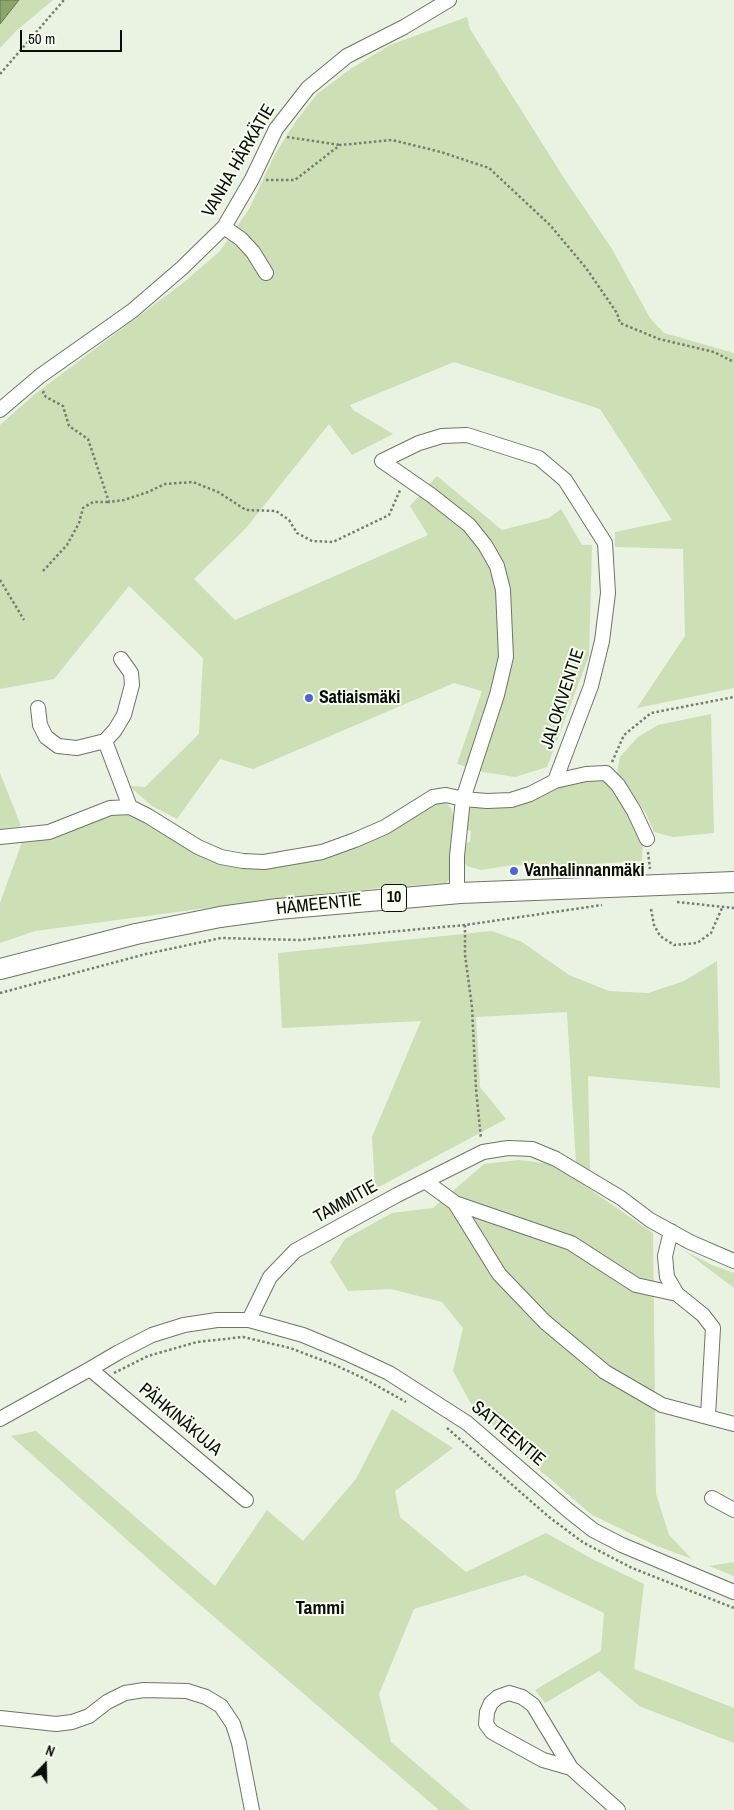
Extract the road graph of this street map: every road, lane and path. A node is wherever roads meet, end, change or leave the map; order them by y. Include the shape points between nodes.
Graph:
1 (64, 0) edge
2 (449, 0) edge
3 (0, 74) edge
4 (273, 136) junction
5 (340, 145) junction
6 (252, 179) junction
7 (224, 227) junction
8 (266, 273) dead end
9 (734, 362) edge
10 (40, 376) junction
11 (0, 410) edge
12 (406, 477) junction
13 (109, 502) junction
14 (44, 571) dead end
15 (0, 580) edge
16 (24, 620) dead end
17 (121, 659) dead end
18 (734, 697) edge
19 (38, 708) dead end
20 (105, 741) junction
21 (606, 773) junction
22 (555, 781) junction
23 (463, 799) junction
24 (130, 807) junction
25 (0, 837) edge
26 (647, 839) joint
27 (650, 871) dead end
28 (734, 882) edge
29 (457, 893) junction
30 (675, 902) dead end
31 (606, 905) dead end
32 (722, 908) junction
33 (734, 908) edge
34 (651, 909) dead end
35 (465, 925) junction
36 (0, 969) edge
37 (0, 993) edge
38 (483, 1152) junction
39 (425, 1181) junction
40 (455, 1202) junction
41 (671, 1232) junction
42 (734, 1260) edge
43 (677, 1294) junction
44 (249, 1320) junction
45 (90, 1370) junction
46 (102, 1379) junction
47 (409, 1403) dead end
48 (708, 1416) junction
49 (0, 1419) edge
50 (442, 1424) dead end
51 (734, 1424) edge
52 (712, 1498) dead end
53 (246, 1500) dead end
54 (734, 1510) edge
55 (734, 1592) edge
56 (734, 1608) edge
57 (0, 1718) edge
58 (571, 1768) junction
59 (252, 1810) edge
60 (618, 1810) edge

1 - 3 path
2 - 4 street, VANHA HÄRKÄTIE via 347,56 308,88
4 - 5 path
4 - 6 street, VANHA HÄRKÄTIE
5 - 6 path via 295,180
5 - 9 path via 392,140 489,168 562,239 586,268 617,313 620,323 659,339 714,352
6 - 7 street, VANHA HÄRKÄTIE
7 - 8 street via 242,239
7 - 10 street, VANHA HÄRKÄTIE via 132,311
10 - 11 street, VANHA HÄRKÄTIE
10 - 13 path via 45,388 43,393 63,406 69,426 88,440
12 - 13 path via 389,515 332,542 312,541 297,533 289,520 276,511 246,510 218,492 193,482 165,484 124,500
12 - 22 street, JALOKIVENTIE via 382,461 442,436 467,435 539,458 565,480 605,544 608,593 602,641 591,686
12 - 23 street via 469,525 497,566 503,590 506,657
13 - 14 path via 93,502 84,508 67,545
15 - 16 path
17 - 20 street via 131,673 132,685 124,715
18 - 21 path via 651,713 624,735
19 - 20 street via 40,725 46,737 58,746 77,748
20 - 24 street
21 - 22 street
21 - 26 street via 618,785
22 - 23 street via 511,800
23 - 24 street via 446,795 433,797 385,828 355,840 322,852 264,862 221,857
23 - 29 street
24 - 25 street via 110,808 49,832
26 - 27 path
28 - 29 highway, HÄMEENTIE / 10
29 - 36 highway, HÄMEENTIE / 10 via 220,917 136,934
30 - 32 path
31 - 35 path
32 - 33 path
32 - 34 path via 711,934 697,943 674,946 660,936
35 - 37 path via 300,940 221,938 146,954
35 - 38 path
38 - 39 street, TAMMITIE
38 - 41 street, TAMMITIE via 532,1149 556,1158
39 - 40 street
39 - 44 street, TAMMITIE via 295,1251 270,1278
40 - 43 street via 571,1243 636,1285
40 - 48 street via 499,1274 567,1341 605,1372 662,1404
41 - 42 street, TAMMITIE
41 - 43 street via 665,1256 667,1278
43 - 48 street via 703,1315 713,1328
44 - 45 street via 184,1325 152,1335
44 - 55 street, SATTEENTIE via 303,1335 389,1373 467,1423 594,1530
45 - 46 street, PÄHKINÄKUJA
45 - 49 street
46 - 47 path via 148,1356 197,1342 243,1337 290,1348 335,1365
46 - 53 street, PÄHKINÄKUJA
48 - 51 street
50 - 56 path via 549,1518 584,1542 632,1568
52 - 54 street
57 - 59 street via 56,1724 72,1722 89,1716 125,1693 144,1690 187,1691 206,1697 221,1706 232,1724
58 - 58 street via 543,1760 492,1732 486,1724 491,1703 509,1693 533,1705
58 - 60 street

